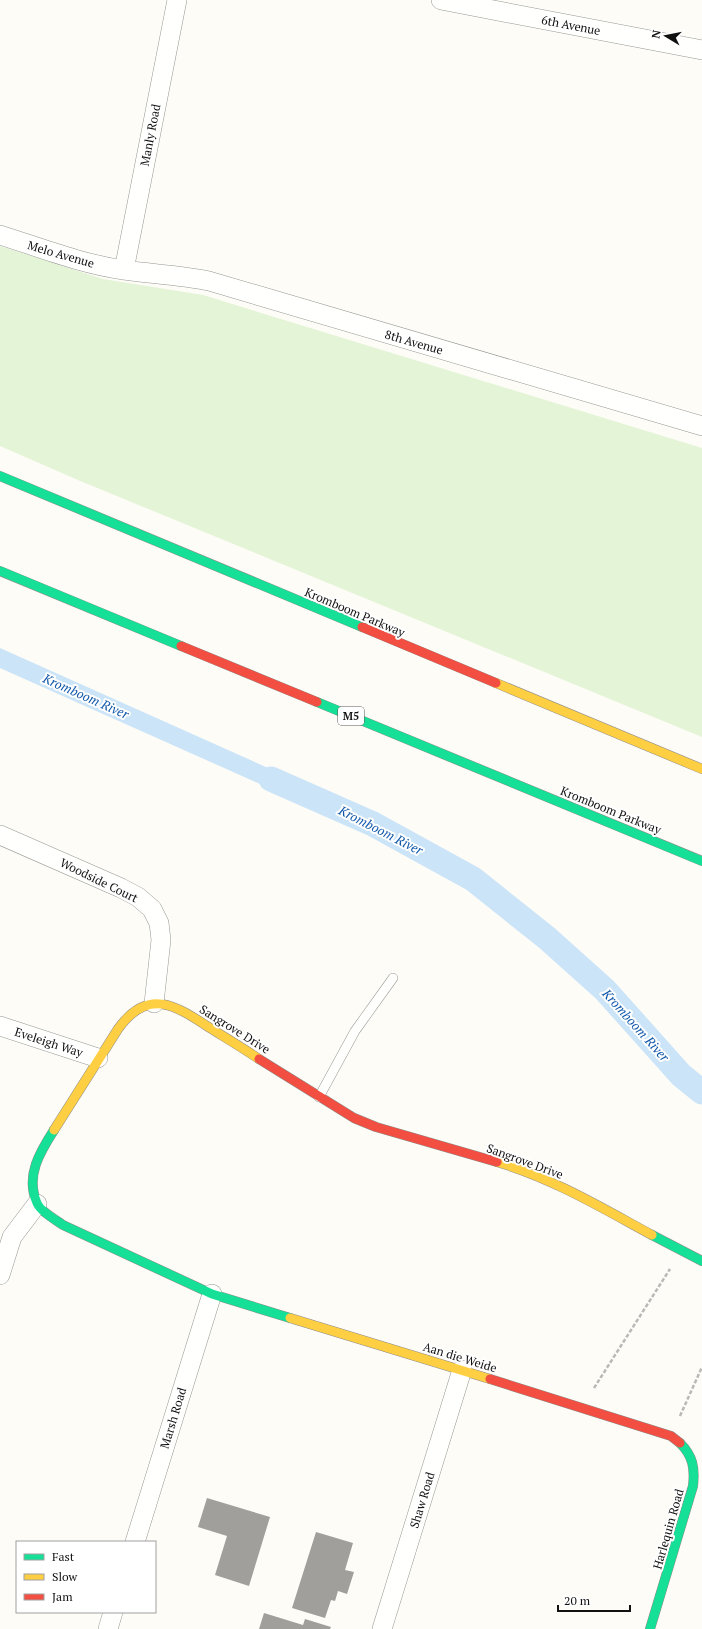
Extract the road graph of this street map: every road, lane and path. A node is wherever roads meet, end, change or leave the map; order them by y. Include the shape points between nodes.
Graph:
1 (177, 0) edge
2 (441, 0) edge
3 (702, 50) edge
4 (0, 235) edge
5 (124, 270) junction
6 (702, 426) edge
7 (0, 476) edge
8 (0, 571) edge
9 (607, 730) junction
10 (702, 763) edge
11 (702, 769) edge
12 (0, 835) edge
13 (702, 861) edge
14 (393, 978) dead end
15 (154, 1003) junction
16 (0, 1026) edge
17 (98, 1058) junction
18 (319, 1097) junction
19 (37, 1204) junction
20 (6, 1235) edge
21 (682, 1250) junction
22 (702, 1261) edge
23 (0, 1275) edge
24 (212, 1294) junction
25 (702, 1367) edge
26 (462, 1370) junction
27 (581, 1408) junction
28 (671, 1436) junction
29 (692, 1457) joint
30 (135, 1541) edge
31 (113, 1613) edge
32 (108, 1629) edge
33 (382, 1629) edge
34 (650, 1629) edge

1 - 5 street, Manly Road
2 - 3 street, 6th Avenue
4 - 5 street, Melo Avenue via 75,259
5 - 6 street, 8th Avenue via 209,281
7 - 9 main road, Kromboom Parkway
8 - 13 main road, Kromboom Parkway / M5
9 - 10 main road
9 - 11 main road, Kromboom Parkway
12 - 15 street, Woodside Court via 121,888 138,897 152,909 159,923 161,940
14 - 18 lane via 355,1031
15 - 17 main road via 137,1009 122,1023
15 - 18 main road, Sangrove Drive via 182,1010
16 - 17 street, Eveleigh Way
17 - 19 main road via 38,1156 33,1172
18 - 21 main road, Sangrove Drive via 354,1118 376,1127 536,1175
19 - 20 street
19 - 24 main road via 63,1225
20 - 23 street
21 - 22 main road, Sangrove Drive
21 - 27 path
24 - 26 main road, Aan die Weide
24 - 30 street, Marsh Road
25 - 28 path
26 - 27 main road, Aan die Weide
26 - 33 street, Shaw Road
27 - 28 main road, Aan die Weide
28 - 29 main road, Aan die Weide via 683,1445
29 - 34 main road, Harlequin Road via 695,1474 691,1496
31 - 32 street

